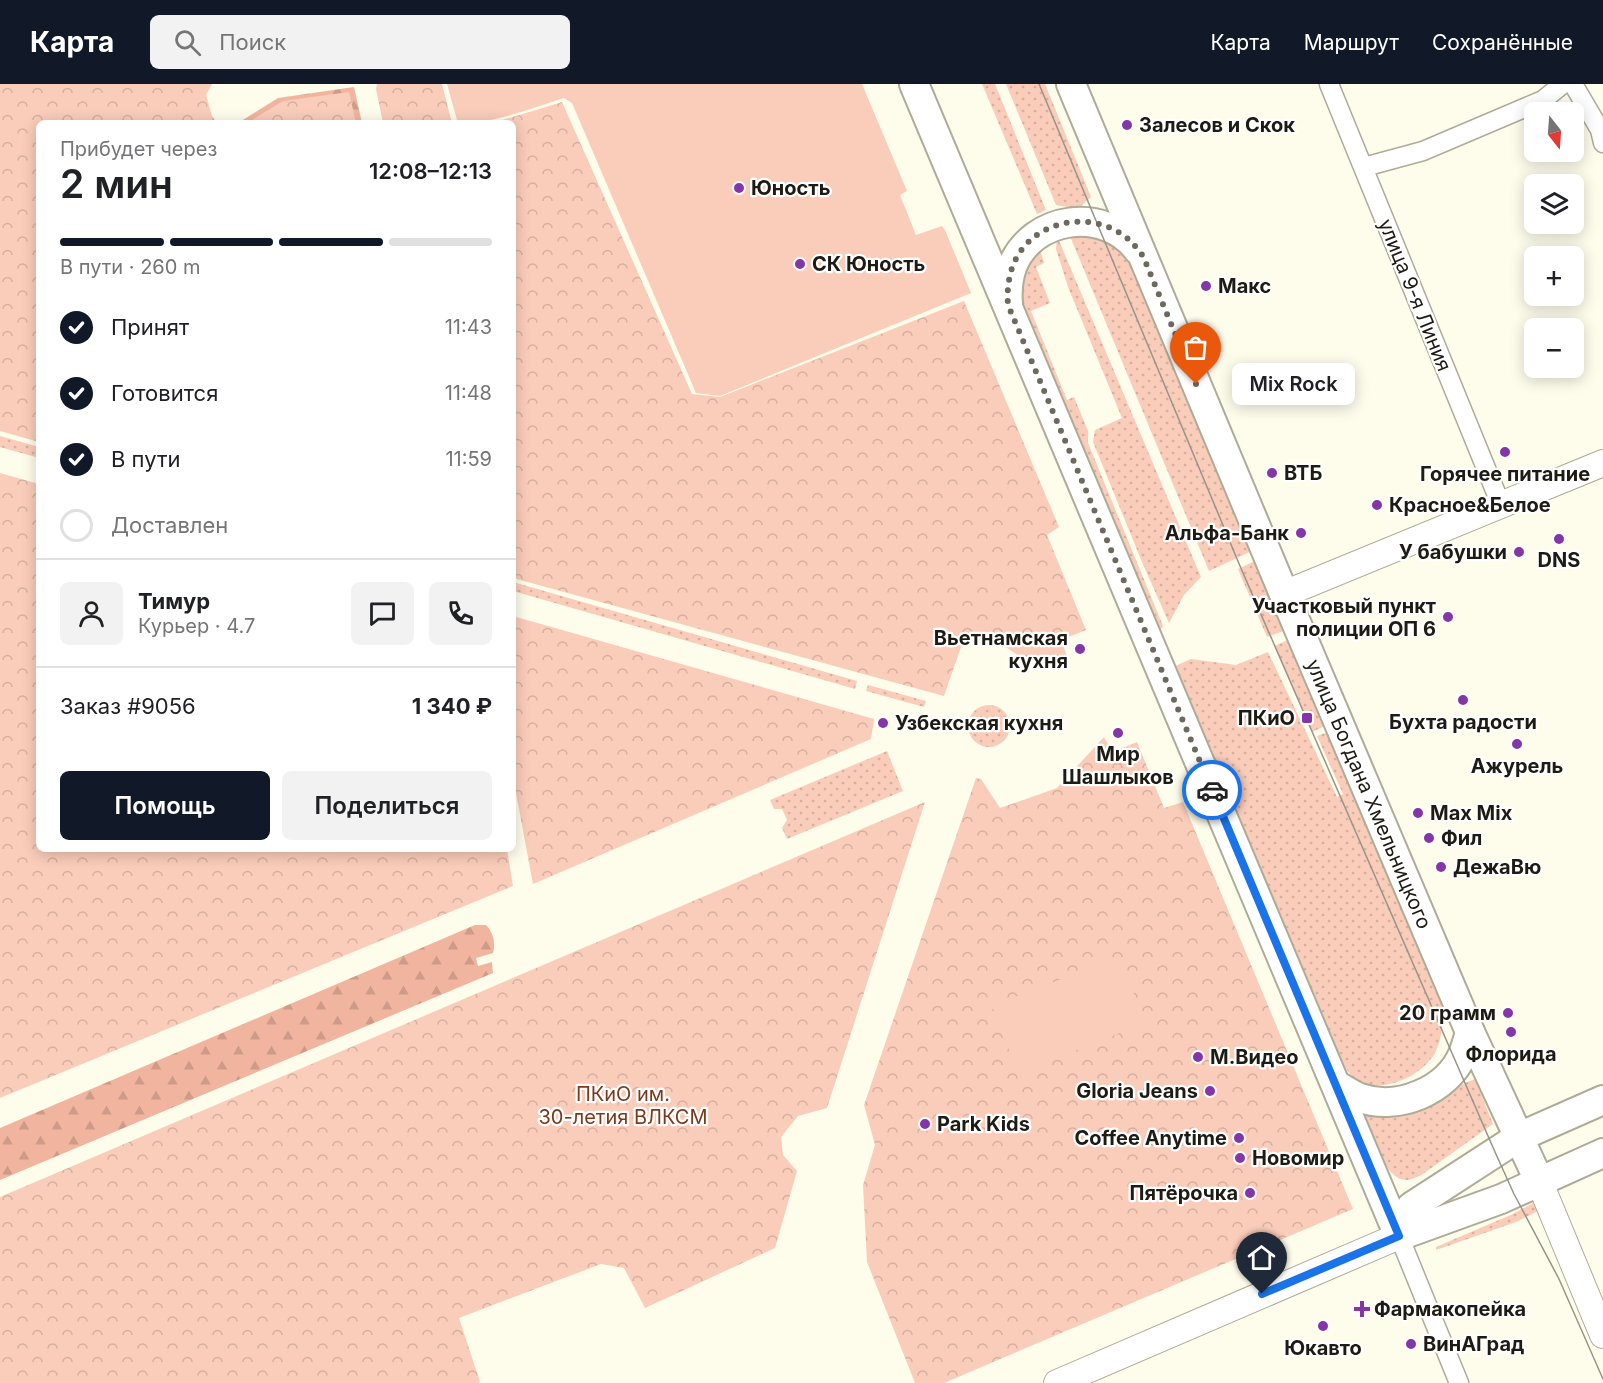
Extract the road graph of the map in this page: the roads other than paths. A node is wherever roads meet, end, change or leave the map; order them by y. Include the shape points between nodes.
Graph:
1 (914, 84) edge
2 (1071, 84) edge
3 (1329, 84) edge
4 (1563, 84) edge
5 (1574, 84) edge
6 (1603, 143) edge
7 (1364, 166) junction
8 (1143, 256) junction
9 (1008, 305) junction
10 (1603, 463) edge
11 (1501, 506) junction
12 (1284, 594) junction
13 (1470, 1032) junction
14 (1336, 1085) junction
15 (1603, 1100) edge
16 (1519, 1137) junction
17 (1603, 1153) edge
18 (1540, 1183) junction
19 (1399, 1236) junction
20 (1603, 1335) edge
21 (1102, 1374) edge
22 (1057, 1383) edge
23 (1459, 1383) edge

1 - 9 main road
2 - 8 main road, улица Богдана Хмельницкого
3 - 7 street, улица 9-я Линия
4 - 7 street via 1543,100 1455,138 1423,151
5 - 6 street via 1600,130
7 - 11 street, улица 9-я Линия
8 - 9 main road via 1133,243 1107,226 1083,221 1056,225 1037,235 1012,266 1007,285
8 - 12 main road, улица Богдана Хмельницкого
9 - 14 main road
10 - 11 main road
11 - 12 main road
12 - 13 main road, улица Богдана Хмельницкого
13 - 14 main road via 1458,1064 1443,1081 1419,1096 1378,1102 1359,1098
13 - 16 main road, улица Богдана Хмельницкого
14 - 19 main road
15 - 16 main road
16 - 18 main road, улица Богдана Хмельницкого
16 - 19 main road via 1411,1207
17 - 18 main road
18 - 19 main road
18 - 20 main road, улица Богдана Хмельницкого
19 - 21 main road
19 - 23 street
21 - 22 main road

